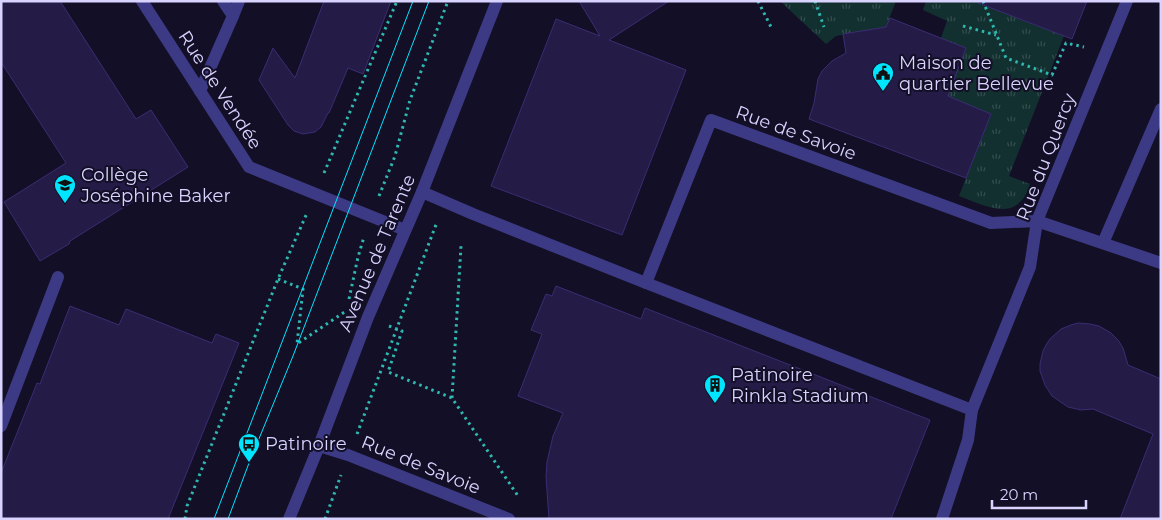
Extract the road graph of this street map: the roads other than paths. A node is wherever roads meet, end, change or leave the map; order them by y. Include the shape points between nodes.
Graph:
1 (142, 1) edge
2 (223, 1) edge
3 (239, 1) edge
4 (497, 1) edge
5 (1127, 1) edge
6 (233, 16) junction
7 (200, 91) junction
8 (1161, 109) edge
9 (422, 192) junction
10 (1037, 221) junction
11 (405, 230) junction
12 (1103, 243) junction
13 (1161, 263) edge
14 (58, 277) dead end
15 (646, 284) junction
16 (972, 410) junction
17 (1, 426) edge
18 (320, 446) junction
19 (289, 519) edge
20 (509, 519) edge
21 (942, 519) edge

1 - 7 street, Rue de Vendée
2 - 6 street
3 - 6 street
4 - 9 street, Avenue de Tarente
5 - 10 street, Rue du Quercy
6 - 7 street
7 - 11 street, Rue de Vendée via 249,167
8 - 12 street
9 - 11 street, Avenue de Tarente
9 - 15 street
10 - 12 street
10 - 15 street, Rue de Savoie via 991,223 711,120
10 - 16 street, Rue du Quercy via 1030,267
11 - 18 street, Avenue de Tarente via 368,317
12 - 13 street
14 - 17 street
15 - 16 street
16 - 21 street via 968,440
18 - 19 street, Avenue de Tarente
18 - 20 street, Rue de Savoie

